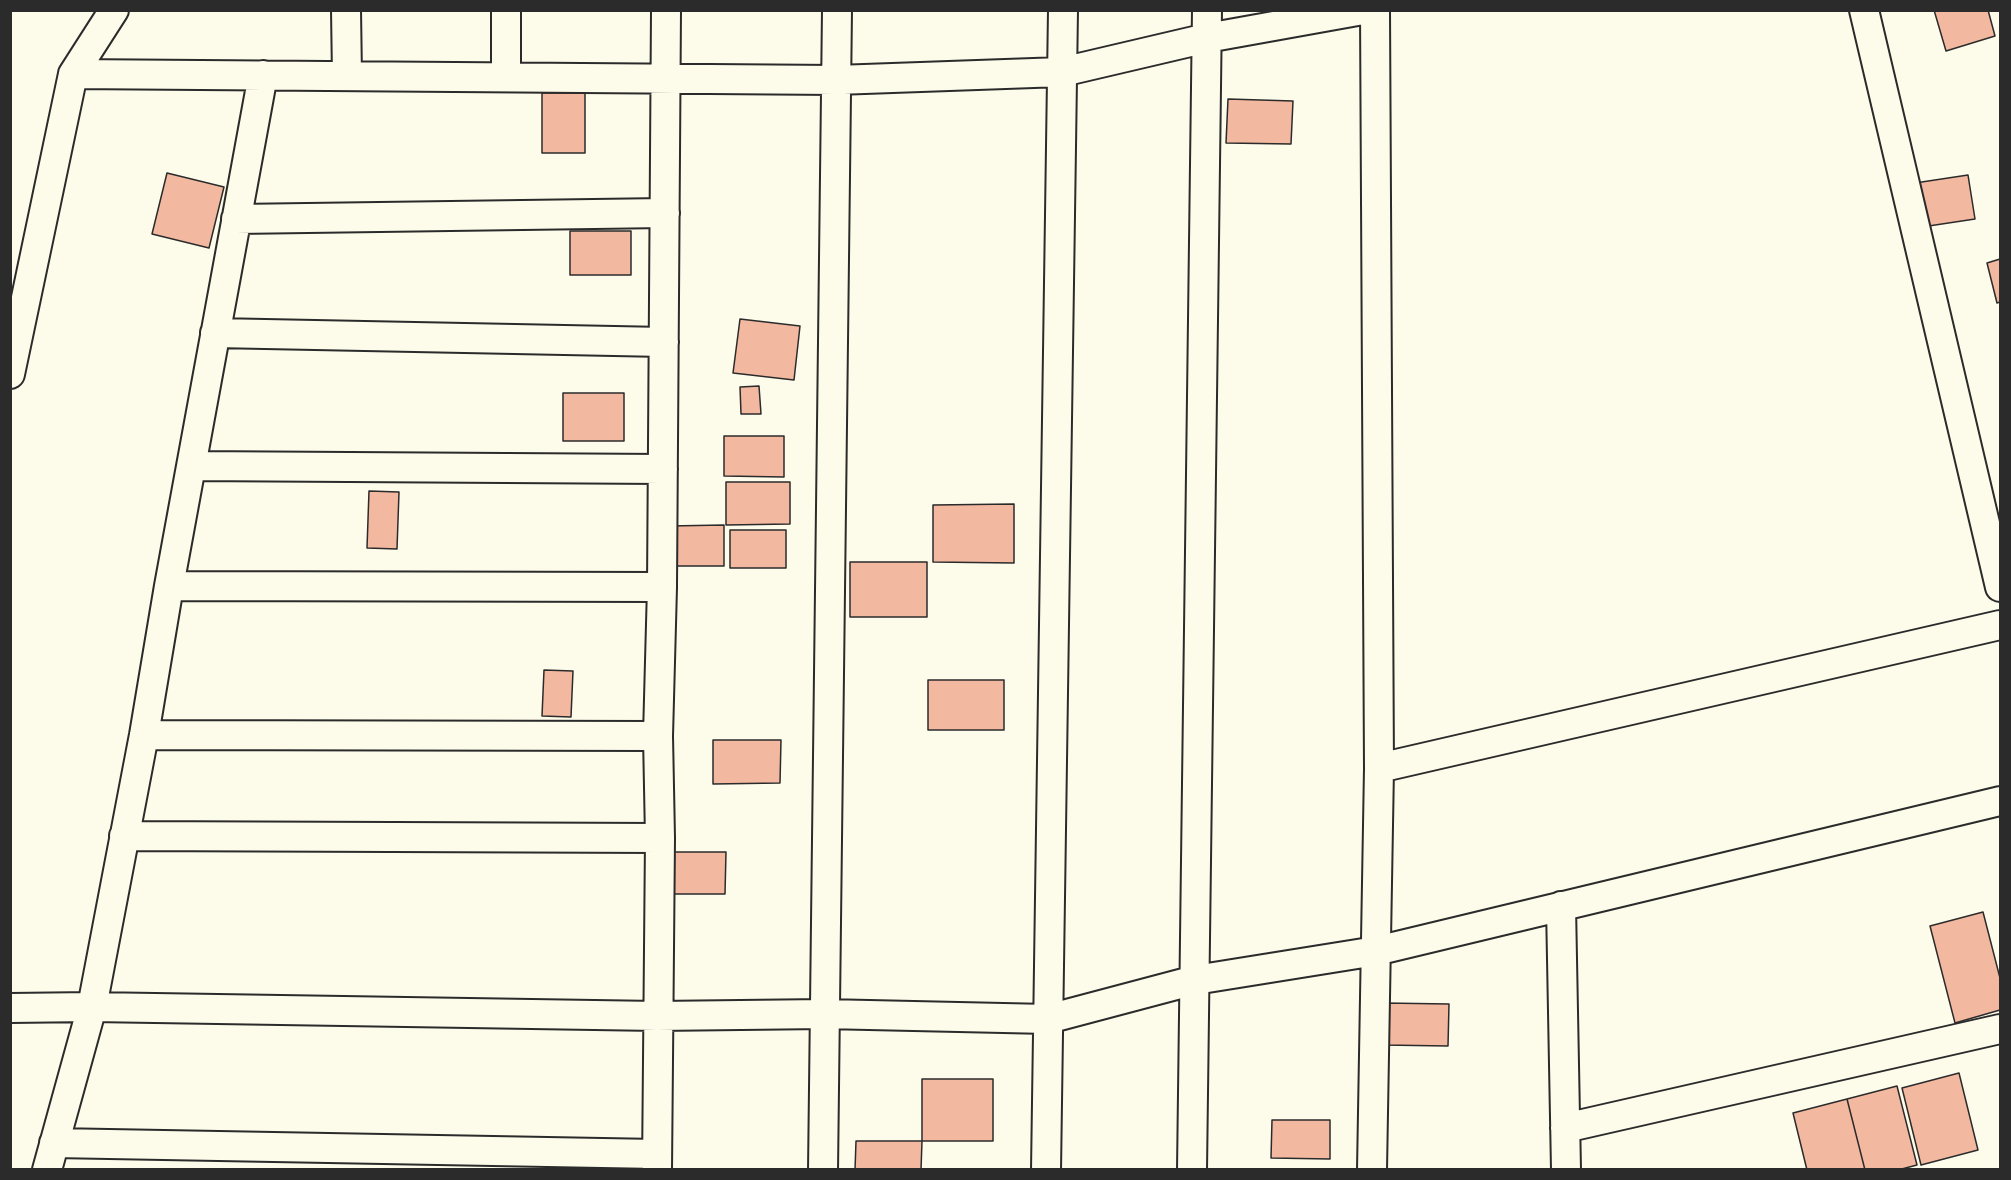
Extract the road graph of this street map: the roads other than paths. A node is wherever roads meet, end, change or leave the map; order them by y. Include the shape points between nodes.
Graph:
1 (114, 10) edge
2 (346, 10) edge
3 (506, 10) edge
4 (666, 10) edge
5 (837, 10) edge
6 (1063, 10) edge
7 (1363, 10) edge
8 (1375, 10) edge
9 (1864, 10) edge
10 (1207, 24) edge
11 (1062, 72) junction
12 (73, 74) junction
13 (263, 75) junction
14 (348, 76) junction
15 (506, 77) junction
16 (666, 78) junction
17 (836, 80) junction
18 (665, 213) junction
19 (236, 219) junction
20 (215, 333) junction
21 (664, 342) junction
22 (10, 374) edge
23 (192, 466) junction
24 (663, 469) junction
25 (169, 586) junction
26 (662, 587) junction
27 (2001, 587) edge
28 (2001, 625) edge
29 (144, 735) junction
30 (658, 736) junction
31 (1379, 768) junction
32 (2001, 801) edge
33 (124, 836) junction
34 (660, 838) junction
35 (1561, 906) junction
36 (1377, 951) junction
37 (1195, 980) junction
38 (92, 1007) junction
39 (10, 1008) edge
40 (824, 1014) junction
41 (657, 1016) junction
42 (1048, 1019) junction
43 (2001, 1029) edge
44 (1565, 1128) junction
45 (50, 1156) edge
46 (657, 1162) edge
47 (823, 1170) edge
48 (1046, 1170) edge
49 (1192, 1170) edge
50 (1372, 1170) edge
51 (1566, 1170) edge

1 - 12 street
2 - 14 street
3 - 15 street
4 - 16 street
5 - 17 street
6 - 11 street
7 - 10 street
8 - 31 street
9 - 27 street
10 - 11 street
10 - 37 street
11 - 17 street
11 - 42 street
12 - 13 street
12 - 22 street
13 - 14 street
13 - 19 street
14 - 15 street
15 - 16 street
16 - 17 street
16 - 18 street
17 - 40 street
18 - 19 street
18 - 21 street
19 - 20 street
20 - 21 street
20 - 23 street
21 - 24 street
23 - 24 street
23 - 25 street
24 - 26 street
25 - 26 street
25 - 29 street
26 - 30 street
28 - 31 street
29 - 30 street
29 - 33 street
30 - 34 street
31 - 36 street
32 - 35 street
33 - 34 street
33 - 38 street
34 - 41 street
35 - 36 street
35 - 44 street
36 - 37 street
36 - 50 street
37 - 42 street
37 - 49 street
38 - 39 street
38 - 41 street
38 - 45 street
40 - 41 street
40 - 42 street
40 - 47 street
41 - 46 street
42 - 48 street
43 - 44 street
44 - 51 street
45 - 46 street

